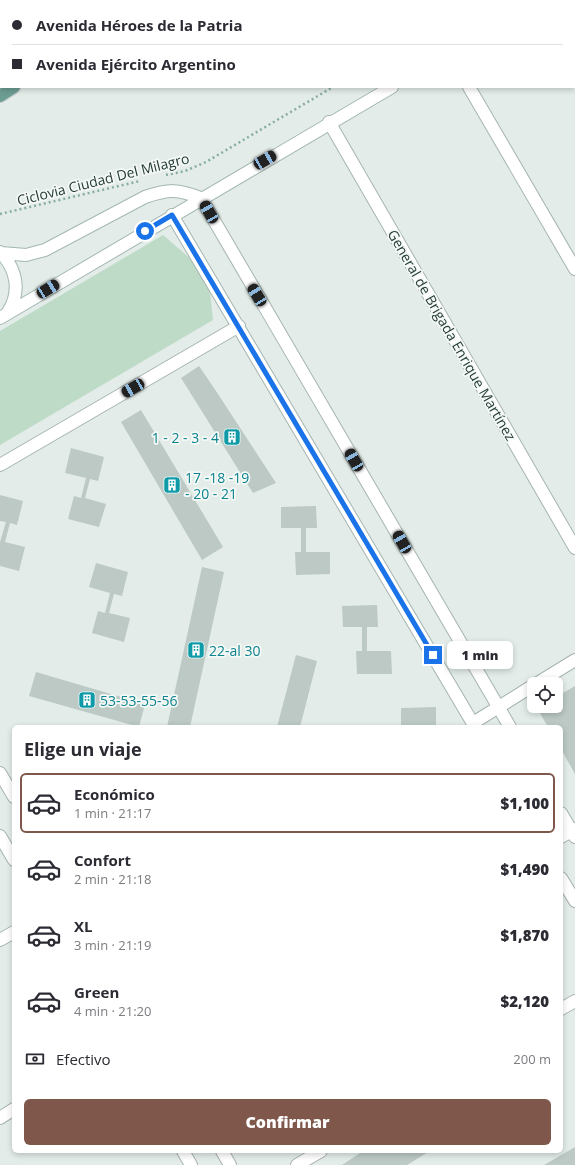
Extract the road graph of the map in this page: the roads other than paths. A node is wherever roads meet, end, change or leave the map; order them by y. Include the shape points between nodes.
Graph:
1 (12, 88) edge
2 (390, 88) edge
3 (470, 88) edge
4 (0, 96) edge
5 (329, 122) junction
6 (201, 198) junction
7 (172, 215) junction
8 (0, 253) edge
9 (575, 268) edge
10 (4, 316) edge
11 (239, 326) junction
12 (0, 465) edge
13 (575, 548) edge
14 (575, 660) edge
15 (548, 677) edge
16 (527, 690) edge
17 (499, 707) junction
18 (474, 725) edge
19 (509, 725) edge
20 (0, 773) edge
21 (12, 794) edge
22 (563, 817) edge
23 (571, 833) edge
24 (0, 836) edge
25 (12, 857) edge
26 (563, 881) edge
27 (575, 901) edge
28 (12, 933) edge
29 (0, 940) edge
30 (575, 1001) edge
31 (563, 1008) edge
32 (12, 1110) edge
33 (0, 1118) edge
34 (184, 1153) edge
35 (223, 1153) edge
36 (318, 1153) edge
37 (191, 1165) edge
38 (230, 1165) edge
39 (297, 1165) edge

1 - 4 main road
2 - 5 street
3 - 9 street
5 - 6 street
5 - 13 street, General de Brigada Enrique Martínez
6 - 7 street
6 - 8 street via 181,190 160,192 145,197 46,250 26,255
6 - 17 street
7 - 10 street
7 - 11 street
8 - 10 street via 11,266 16,281 15,301
11 - 12 street
11 - 18 street
14 - 15 street
16 - 17 street
17 - 18 street
17 - 19 street
20 - 21 street
22 - 23 street
24 - 25 street
26 - 27 street
28 - 29 street
30 - 31 street
32 - 33 street
34 - 37 street
35 - 38 street
36 - 39 street

